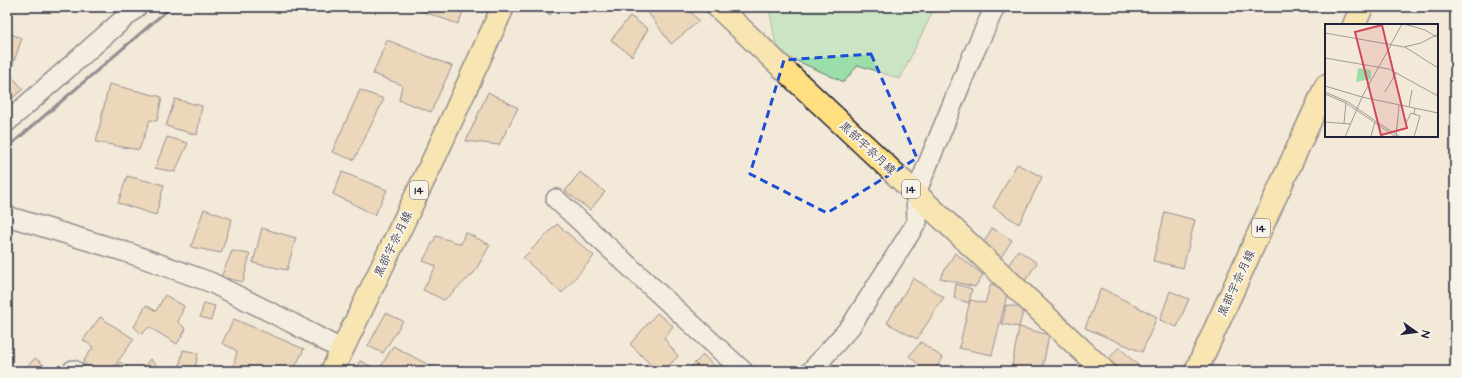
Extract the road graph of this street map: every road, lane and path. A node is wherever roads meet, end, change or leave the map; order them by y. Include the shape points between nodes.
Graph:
1 (137, 7) edge
2 (504, 7) edge
3 (718, 7) edge
4 (995, 7) edge
5 (1362, 7) edge
6 (1354, 24) edge
7 (1325, 88) edge
8 (8, 120) edge
9 (916, 193) junction
10 (556, 199) dead end
11 (7, 216) edge
12 (342, 350) junction
13 (332, 371) edge
14 (743, 371) edge
15 (811, 371) edge
16 (1104, 371) edge
17 (1196, 371) edge

1 - 8 street
2 - 12 main road, 黒部宇奈月線 / 14
3 - 9 main road, 黒部宇奈月線 / 14
4 - 9 street
5 - 6 main road
7 - 17 main road, 黒部宇奈月線 / 14
9 - 15 street via 917,222 851,326
9 - 16 main road, 黒部宇奈月線 / 14
10 - 14 street
11 - 12 street via 126,252 210,282
12 - 13 main road, 黒部宇奈月線 / 14

